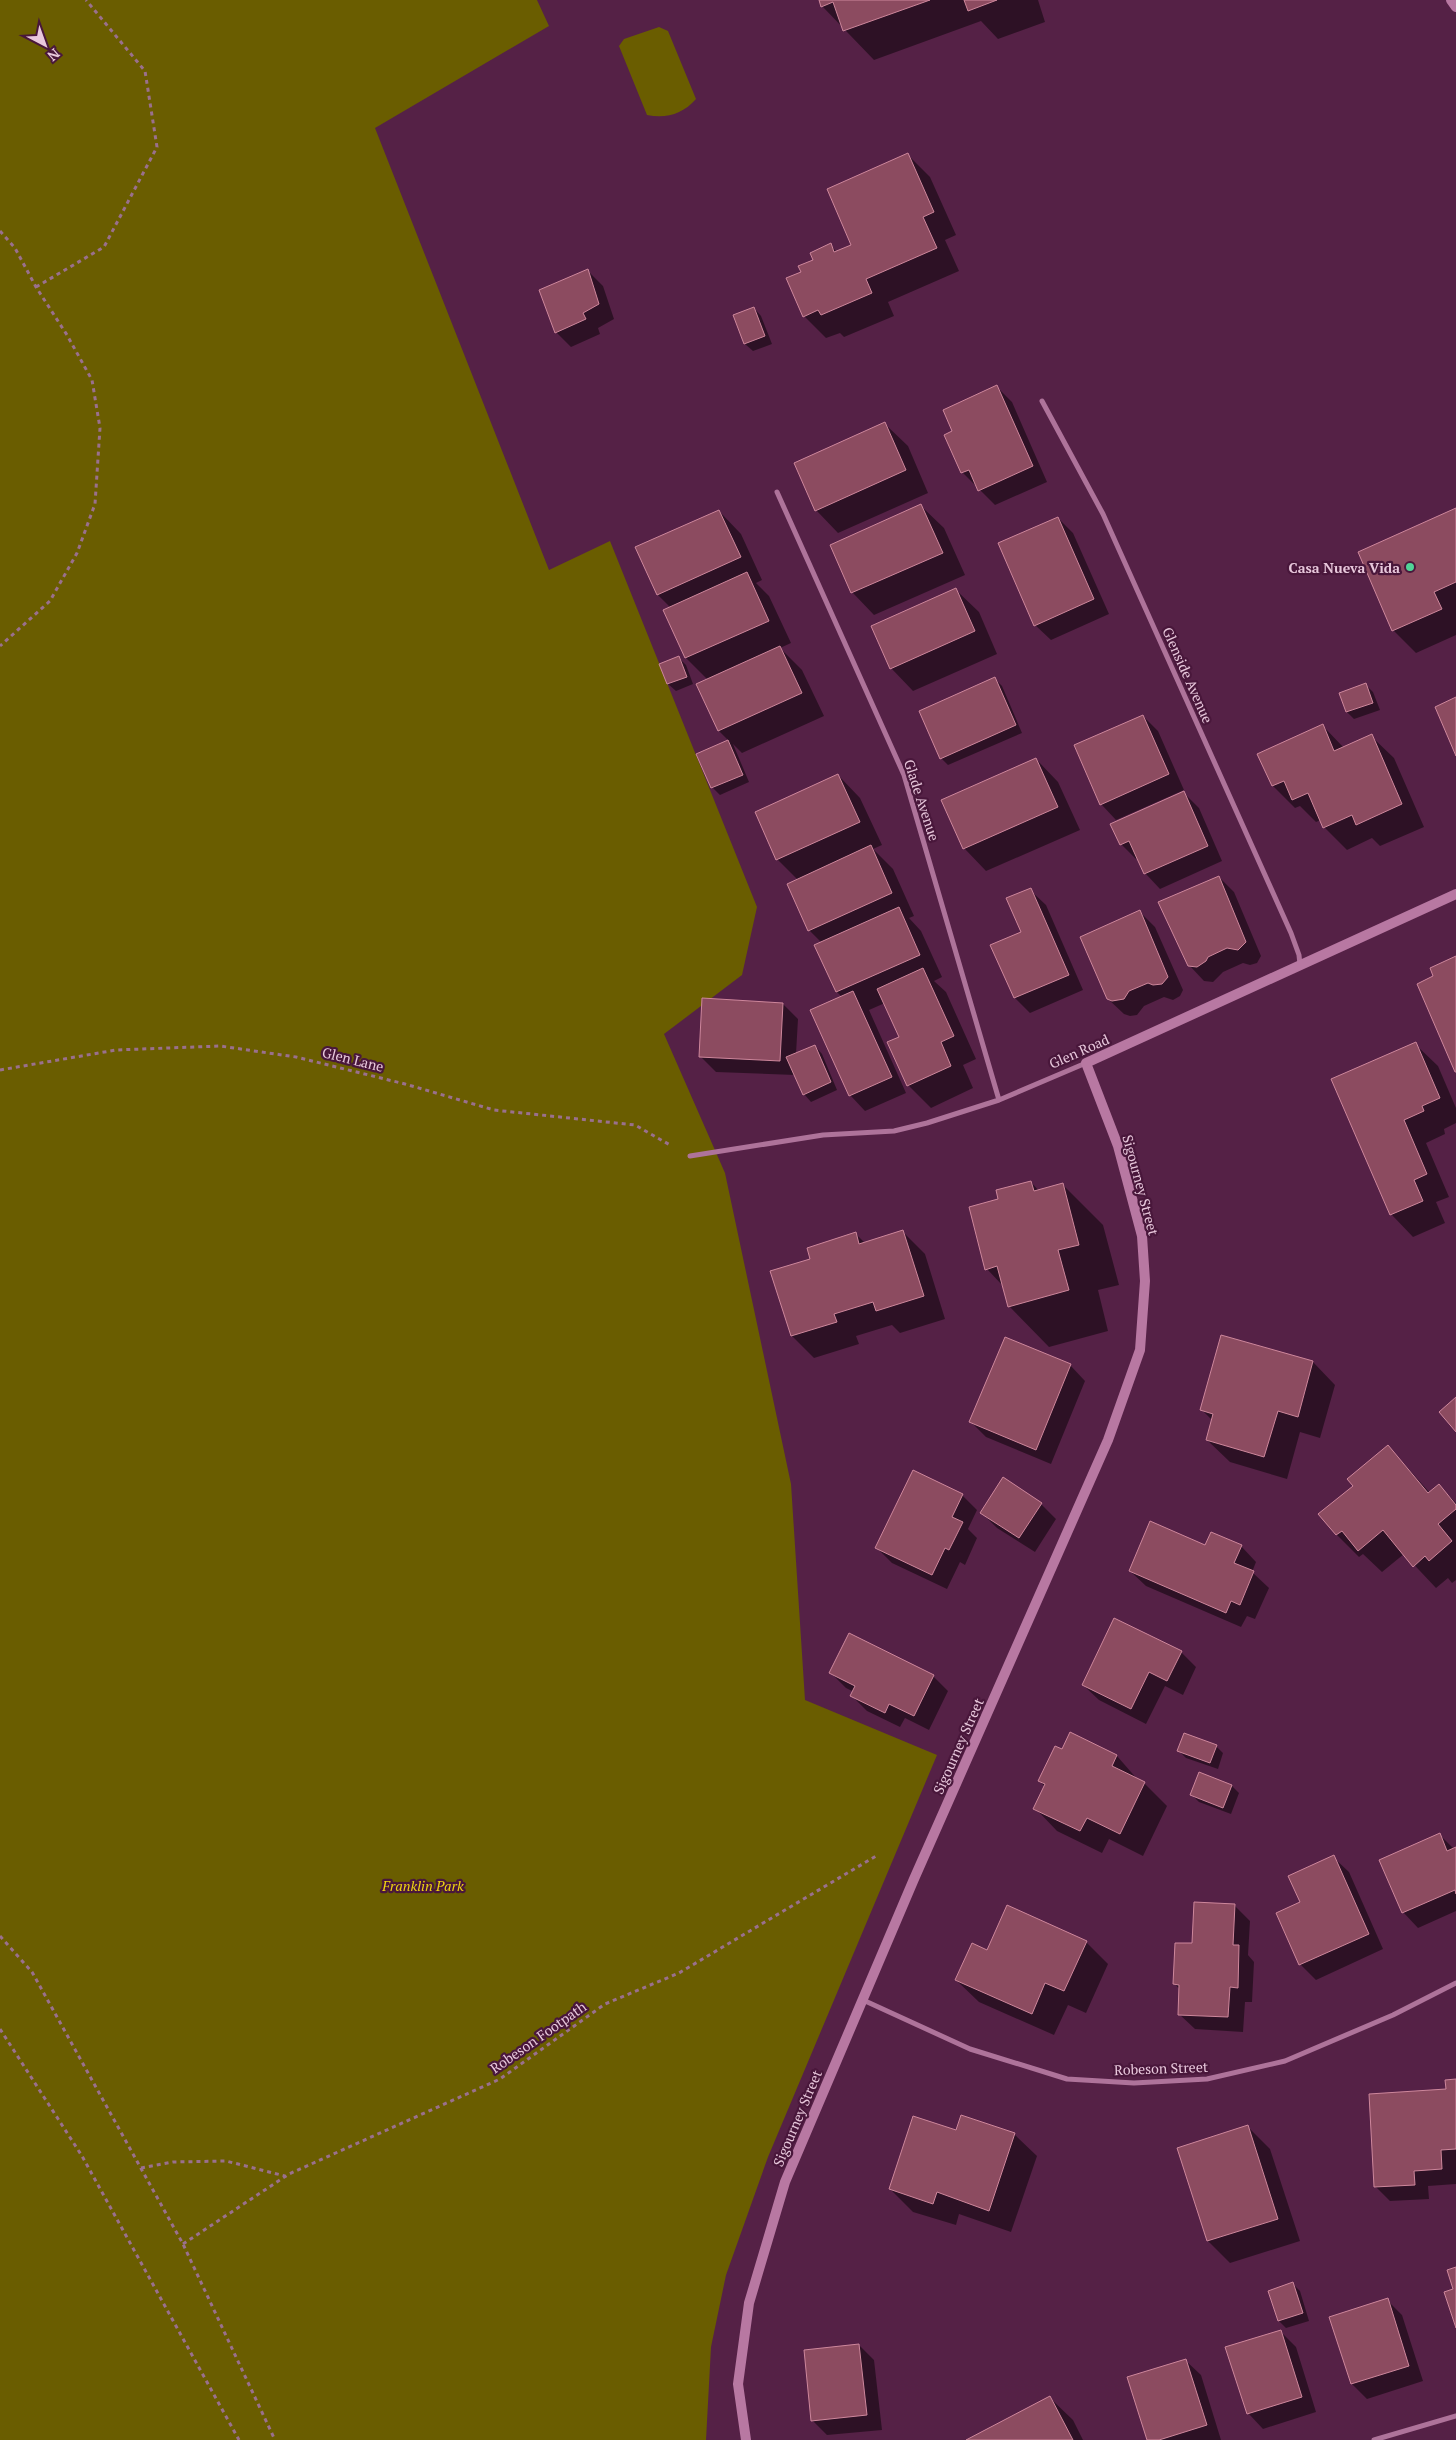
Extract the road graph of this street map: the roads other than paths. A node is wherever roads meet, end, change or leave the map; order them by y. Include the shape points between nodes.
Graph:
1 (1451, 0) edge
2 (1456, 7) edge
3 (1042, 401) dead end
4 (777, 492) dead end
5 (1456, 894) edge
6 (1300, 965) junction
7 (1086, 1063) junction
8 (999, 1100) junction
9 (690, 1156) road end
10 (1456, 1982) edge
11 (863, 2000) junction
12 (1456, 2416) edge
13 (746, 2440) edge
14 (1374, 2440) edge

1 - 2 street
3 - 6 street, Glenside Avenue via 1104,514 1291,933
4 - 8 street, Glade Avenue via 904,774
5 - 6 street, Glen Road
6 - 7 street, Glen Road
7 - 8 street, Glen Road
7 - 11 street, Sigourney Street via 1118,1146 1142,1236 1145,1281 1140,1350 1108,1440
8 - 9 street, Glen Road via 894,1131 823,1135
10 - 11 street, Robeson Street via 1393,2015 1285,2061 1207,2079 1134,2084 1067,2079 970,2049
11 - 13 street, Sigourney Street via 785,2182 750,2303 738,2384
12 - 14 street

